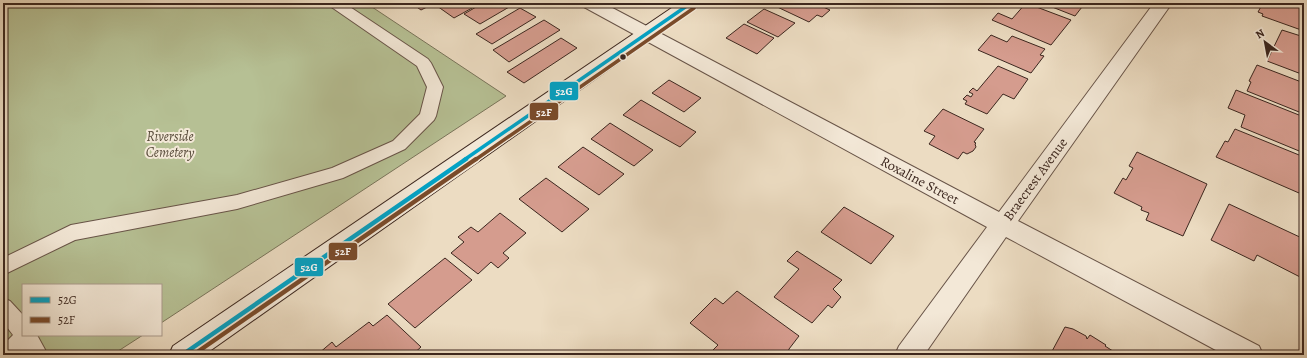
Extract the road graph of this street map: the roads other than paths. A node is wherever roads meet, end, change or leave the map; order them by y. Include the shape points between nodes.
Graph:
1 (335, 3) edge
2 (590, 3) edge
3 (691, 3) edge
4 (1162, 3) edge
5 (647, 33) junction
6 (1002, 224) junction
7 (3, 267) edge
8 (3, 307) edge
9 (22, 331) edge
10 (28, 339) edge
11 (8, 355) edge
12 (182, 355) edge
13 (908, 355) edge
14 (1250, 355) edge

1 - 7 lane via 423,63 436,87 428,116 399,145 337,173 237,202 71,233
2 - 5 street, Roxaline Street
3 - 5 street
4 - 6 street, Braecrest Avenue
5 - 6 street, Roxaline Street
5 - 12 street
6 - 13 street, Braecrest Avenue
6 - 14 street, Roxaline Street
8 - 9 lane
10 - 11 lane

